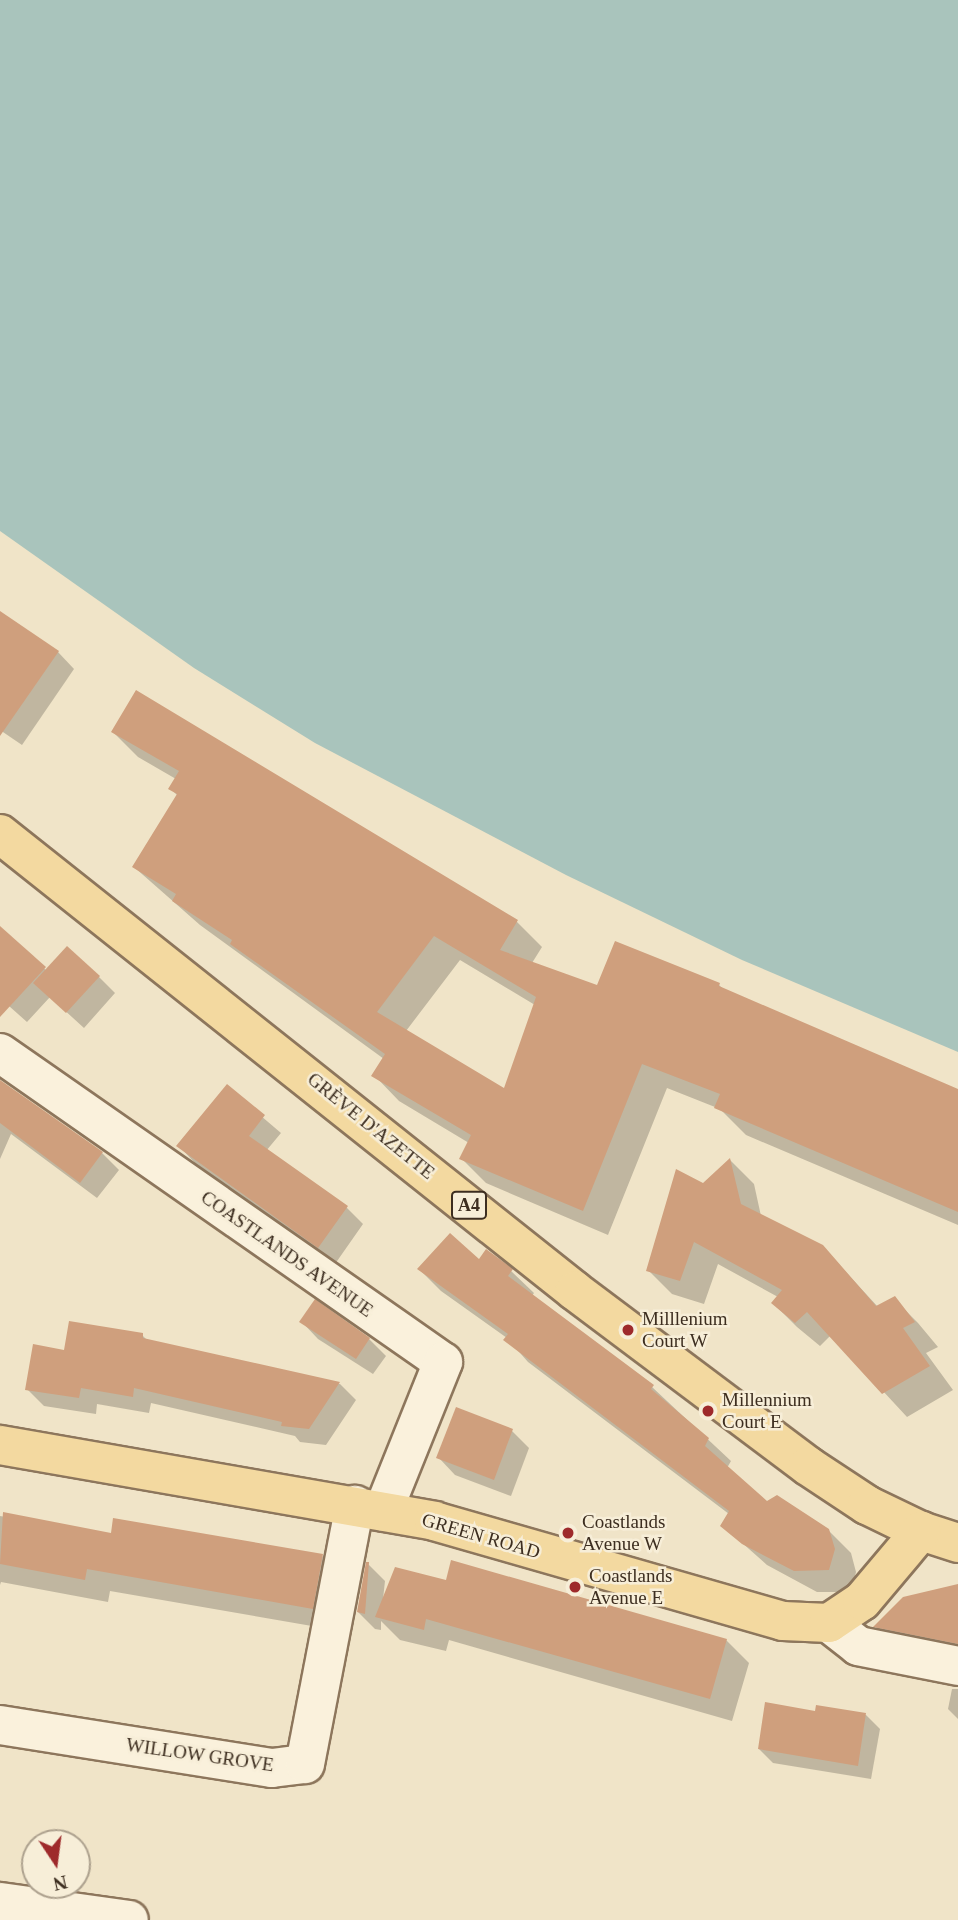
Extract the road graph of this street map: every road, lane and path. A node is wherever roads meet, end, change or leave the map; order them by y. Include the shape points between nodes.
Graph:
1 (0, 834) edge
2 (0, 1053) edge
3 (0, 1445) edge
4 (369, 1508) junction
5 (921, 1531) junction
6 (958, 1544) edge
7 (829, 1623) junction
8 (958, 1666) edge
9 (0, 1725) edge
10 (0, 1902) edge
11 (129, 1920) edge

1 - 5 main road, GRÈVE D'AZETTE / A4 via 586,1299 808,1466 867,1505
2 - 4 street, COASTLANDS AVENUE via 443,1363
3 - 4 main road, GREEN ROAD
4 - 7 main road, GREEN ROAD via 434,1521 783,1621
4 - 9 street, WILLOW GROVE via 305,1764 272,1768
5 - 6 main road, GRÈVE D'AZETTE / A4
5 - 7 main road via 862,1601
7 - 8 street via 858,1646
10 - 11 street

